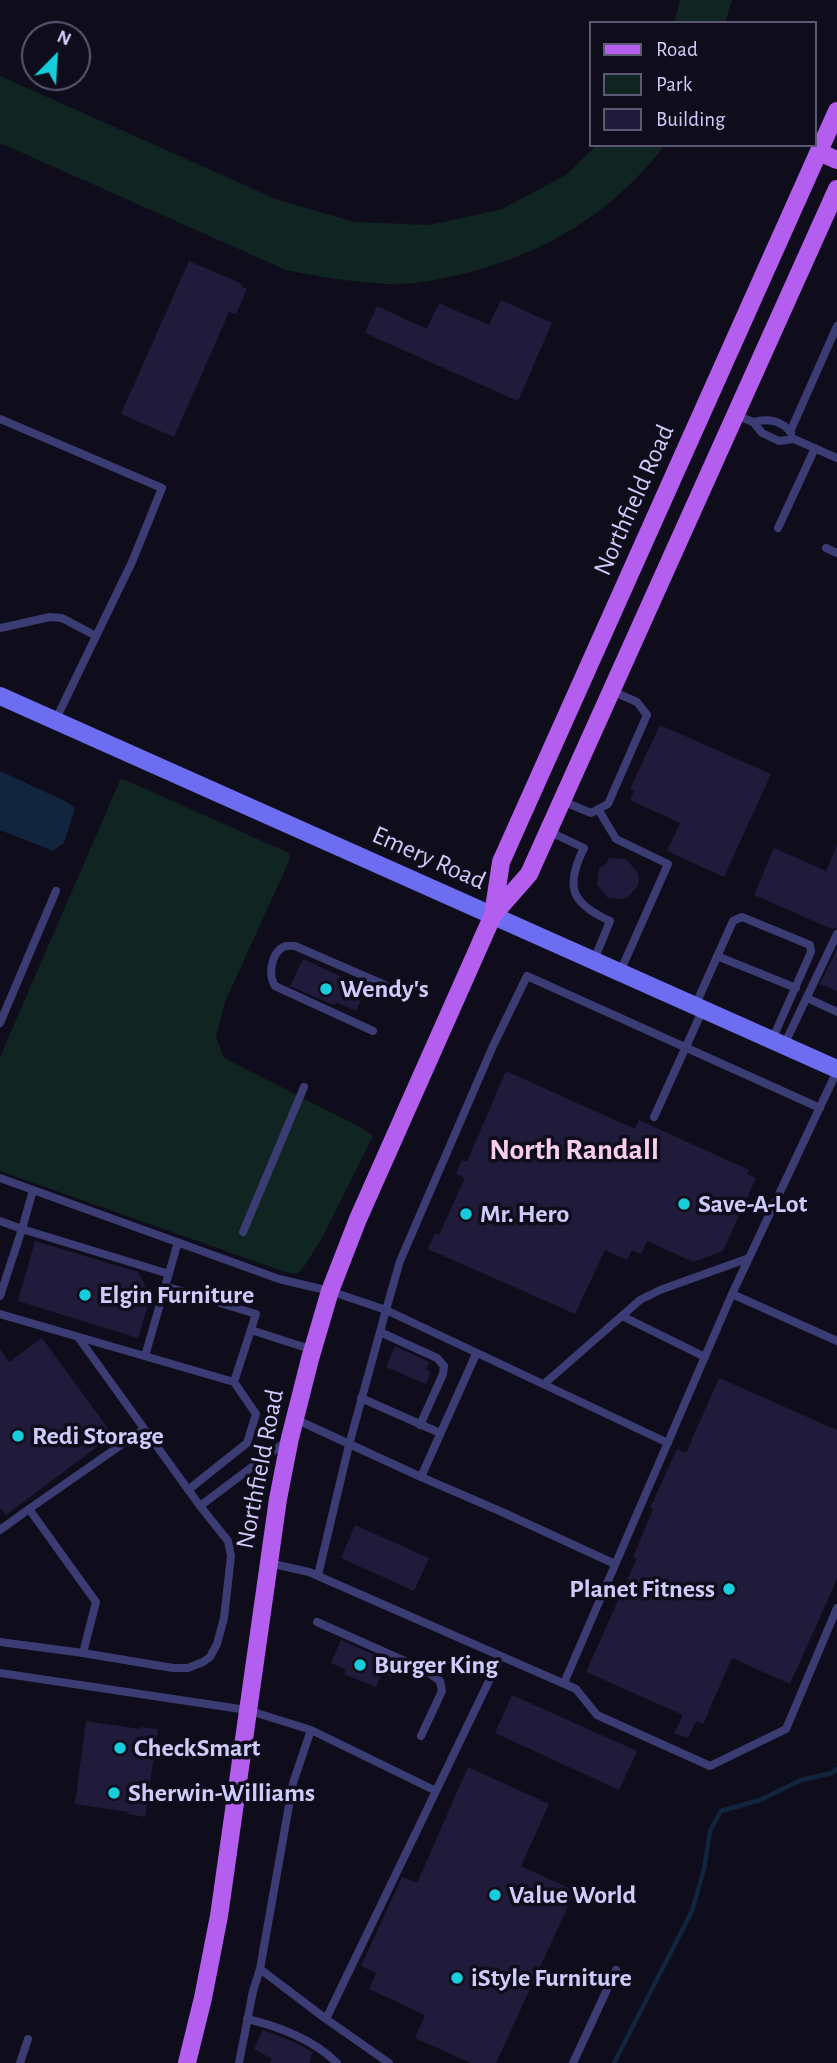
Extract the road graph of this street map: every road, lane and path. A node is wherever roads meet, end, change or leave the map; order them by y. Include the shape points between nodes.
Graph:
1 (837, 111) edge
2 (819, 152) junction
3 (837, 160) edge
4 (837, 189) edge
5 (837, 327) edge
6 (707, 402) junction
7 (745, 418) junction
8 (0, 419) edge
9 (792, 435) junction
10 (815, 448) junction
11 (837, 458) edge
12 (778, 528) dead end
13 (827, 548) dead end
14 (837, 553) edge
15 (0, 628) edge
16 (96, 636) junction
17 (587, 670) junction
18 (614, 687) junction
19 (0, 696) edge
20 (55, 721) junction
21 (562, 801) junction
22 (598, 809) junction
23 (548, 831) junction
24 (56, 891) dead end
25 (493, 915) junction
26 (837, 934) edge
27 (717, 956) junction
28 (593, 960) junction
29 (620, 972) junction
30 (385, 985) dead end
31 (796, 988) junction
32 (807, 998) junction
33 (699, 1007) junction
34 (3, 1008) edge
35 (837, 1012) edge
36 (0, 1023) edge
37 (373, 1031) dead end
38 (778, 1042) junction
39 (686, 1049) junction
40 (836, 1065) edge
41 (304, 1087) dead end
42 (820, 1108) junction
43 (654, 1117) dead end
44 (0, 1178) edge
45 (33, 1190) junction
46 (0, 1222) edge
47 (23, 1229) junction
48 (243, 1232) dead end
49 (178, 1242) junction
50 (749, 1258) junction
51 (169, 1274) junction
52 (165, 1286) junction
53 (330, 1291) junction
54 (732, 1294) junction
55 (0, 1296) edge
56 (386, 1310) junction
57 (0, 1314) edge
58 (622, 1316) junction
59 (251, 1329) junction
60 (380, 1332) junction
61 (78, 1337) junction
62 (837, 1341) edge
63 (313, 1350) junction
64 (477, 1354) junction
65 (145, 1356) junction
66 (705, 1357) junction
67 (234, 1382) junction
68 (544, 1384) junction
69 (362, 1398) junction
70 (295, 1419) junction
71 (420, 1426) junction
72 (145, 1429) junction
73 (440, 1433) junction
74 (290, 1438) junction
75 (668, 1443) junction
76 (349, 1445) junction
77 (421, 1477) junction
78 (188, 1490) junction
79 (200, 1506) junction
80 (29, 1509) junction
81 (0, 1530) edge
82 (269, 1563) junction
83 (615, 1564) junction
84 (318, 1575) junction
85 (837, 1608) edge
86 (317, 1622) dead end
87 (0, 1642) edge
88 (83, 1653) junction
89 (501, 1656) junction
90 (0, 1673) edge
91 (564, 1684) junction
92 (247, 1710) junction
93 (311, 1730) junction
94 (421, 1736) dead end
95 (436, 1791) junction
96 (260, 1969) junction
97 (617, 1970) dead end
98 (247, 2019) junction
99 (326, 2020) junction
100 (28, 2039) dead end
101 (20, 2063) edge
102 (187, 2063) edge
103 (239, 2063) edge
104 (337, 2063) edge
105 (389, 2063) edge
106 (573, 2063) edge

1 - 2 main road, Northfield Road
2 - 3 main road
2 - 6 main road, Northfield Road
4 - 7 main road, Northfield Road
5 - 9 lane
6 - 7 main road
6 - 17 main road, Northfield Road
7 - 9 lane via 767,418
7 - 9 lane via 779,441
7 - 18 main road, Northfield Road
8 - 16 lane via 162,488
9 - 10 lane
10 - 11 lane
10 - 12 lane
13 - 14 lane
15 - 16 lane via 50,617 62,618
16 - 20 lane
17 - 18 main road
17 - 25 main road, Northfield Road via 501,862
18 - 21 main road, Northfield Road
18 - 22 lane via 638,702 647,715 608,804
19 - 20 main road, Emery Road
20 - 25 main road, Emery Road
21 - 22 lane via 591,813
21 - 23 main road, Northfield Road
22 - 29 lane via 616,839 668,863
23 - 25 main road, Northfield Road via 529,874
23 - 28 lane via 584,848 573,885 593,913 610,921
24 - 34 lane
25 - 28 main road, Emery Road
25 - 53 main road, Northfield Road
26 - 32 lane
27 - 31 lane
27 - 31 lane via 733,922 742,917 753,921 810,945
27 - 33 lane
28 - 29 main road, Emery Road
29 - 33 main road, Emery Road
30 - 37 lane via 295,946 282,947 270,972 275,986
31 - 38 lane
32 - 35 lane
32 - 38 lane
33 - 38 main road, Emery Road
33 - 39 lane
34 - 36 lane
38 - 40 main road, Emery Road
39 - 42 lane
39 - 43 lane
39 - 56 lane via 527,976 410,1237
40 - 42 lane
41 - 48 lane
42 - 50 lane
44 - 45 lane
45 - 47 lane
45 - 49 lane
46 - 47 lane
47 - 51 lane
47 - 55 lane
49 - 51 lane
49 - 53 lane via 279,1279
50 - 54 lane
50 - 58 lane via 660,1290
51 - 52 lane
52 - 59 lane via 256,1314
52 - 65 lane
53 - 56 lane
53 - 63 main road, Northfield Road
54 - 62 lane
54 - 66 lane
56 - 60 lane
56 - 64 lane
57 - 61 lane
58 - 66 lane
58 - 68 lane
59 - 63 lane
59 - 67 lane
60 - 69 lane
60 - 71 lane via 438,1358 444,1366
61 - 65 lane
61 - 72 lane
63 - 70 main road, Northfield Road
64 - 68 lane
64 - 73 lane
65 - 67 lane
66 - 75 lane
67 - 78 lane via 256,1413 247,1443
68 - 75 lane
69 - 71 lane
69 - 76 lane
70 - 74 main road, Northfield Road
70 - 76 lane
71 - 73 lane
72 - 78 lane
72 - 80 lane
73 - 77 lane
74 - 79 lane
74 - 82 main road, Northfield Road
75 - 83 lane
76 - 77 lane
76 - 84 lane
77 - 83 lane
78 - 79 lane
79 - 88 lane via 228,1541 231,1556 224,1618 210,1657 181,1668
80 - 81 lane
80 - 88 lane via 96,1602
82 - 84 lane
82 - 92 main road, Northfield Road
83 - 91 lane
84 - 89 lane
85 - 91 lane via 786,1729 710,1766 597,1714 576,1689
86 - 94 lane via 440,1681 442,1691
87 - 88 lane
89 - 91 lane
89 - 95 lane
90 - 92 lane
92 - 93 lane
92 - 102 main road, Northfield Road via 219,1916
93 - 95 lane
93 - 96 lane via 293,1783
95 - 99 lane
96 - 98 lane
96 - 99 lane
97 - 106 lane
98 - 103 lane
98 - 104 lane via 324,2050
99 - 105 lane
100 - 101 lane

